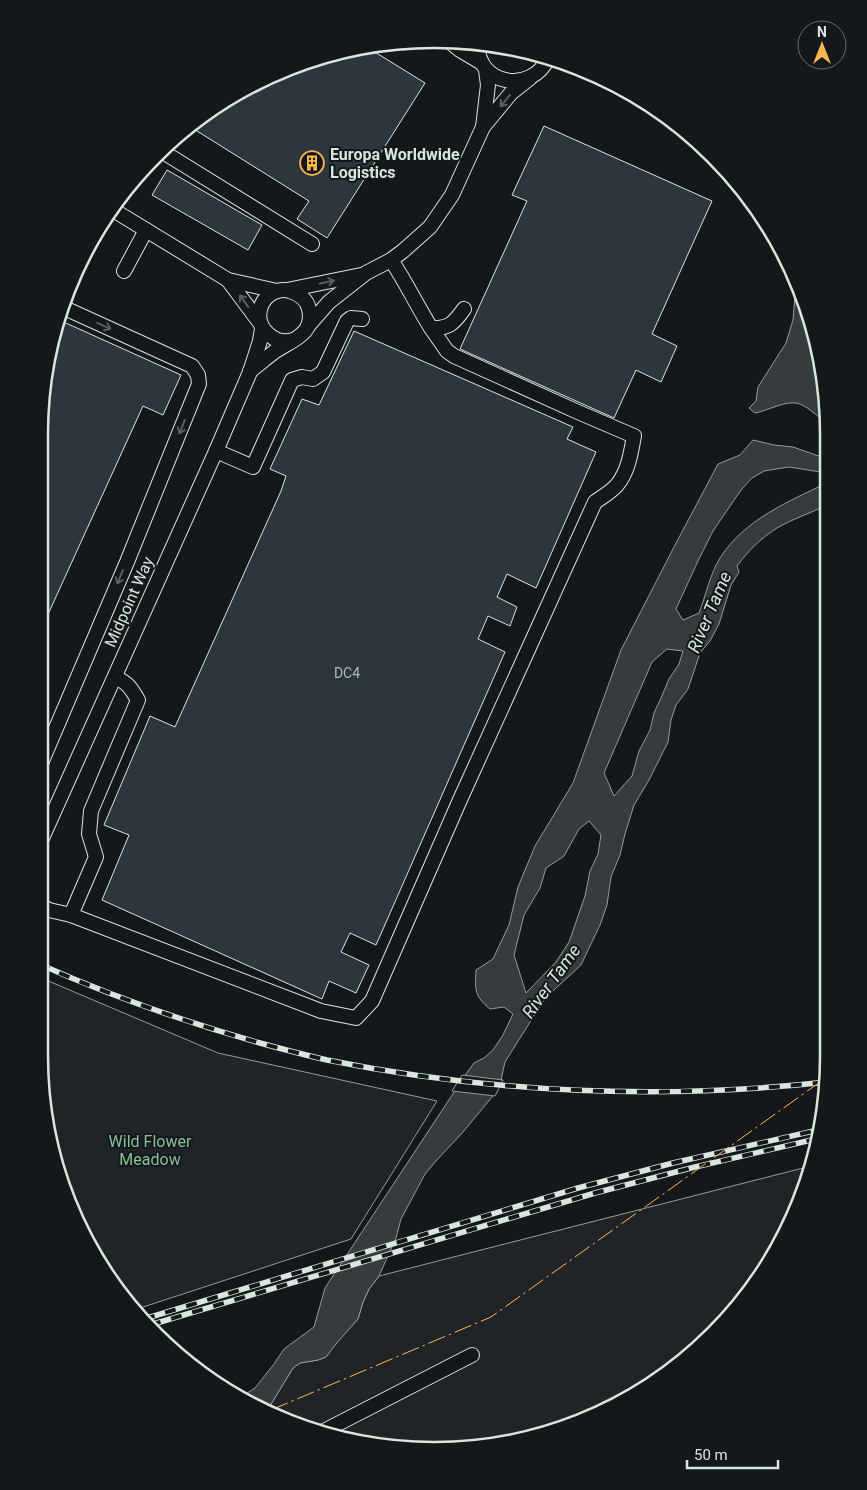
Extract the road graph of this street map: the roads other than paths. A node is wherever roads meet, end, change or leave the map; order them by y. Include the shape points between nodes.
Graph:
1 (458, 48) edge
2 (479, 50) edge
3 (543, 64) edge
4 (546, 65) edge
5 (484, 66) junction
6 (534, 75) junction
7 (482, 127) junction
8 (167, 155) edge
9 (117, 213) edge
10 (146, 230) junction
11 (312, 244) dead end
12 (391, 260) junction
13 (124, 271) dead end
14 (366, 273) junction
15 (228, 280) junction
16 (282, 291) junction
17 (464, 309) dead end
18 (68, 310) edge
19 (362, 319) dead end
20 (261, 325) junction
21 (308, 326) junction
22 (431, 328) junction
23 (294, 340) junction
24 (250, 372) junction
25 (216, 451) junction
26 (115, 677) junction
27 (48, 747) edge
28 (48, 825) edge
29 (48, 910) edge
30 (71, 915) junction
31 (472, 1355) dead end
32 (330, 1428) edge

1 - 5 street
2 - 5 street
3 - 6 street
4 - 6 street
5 - 6 street via 498,78 515,82
5 - 7 street via 488,85
6 -> 7 street via 511,93
7 - 12 street via 452,195 430,226
8 - 11 street
9 - 10 street
10 - 13 street
10 - 15 street
12 - 14 street
12 - 22 street
16 -> 14 street
14 - 21 street via 329,302
15 - 16 street
20 -> 15 street
16 - 20 street via 268,296 262,304 259,314
16 - 21 street via 297,293 306,302 310,316
17 - 22 street via 456,321 444,329
18 -> 27 street via 192,366 199,384
19 - 25 street via 347,321 322,372 313,379 302,377 292,380 253,467
20 - 23 street via 265,333 276,340
20 - 24 street, Midpoint Way via 260,341
21 - 23 street
22 - 30 street via 454,356 634,436 624,474 617,485 595,502 372,1001 356,1018 321,1011
23 - 24 street, Midpoint Way
24 - 25 street, Midpoint Way
25 - 26 street, Midpoint Way
26 - 28 street, Midpoint Way
26 - 30 street via 129,685 138,700 91,812 89,834 96,857
29 - 30 street
31 - 32 street

